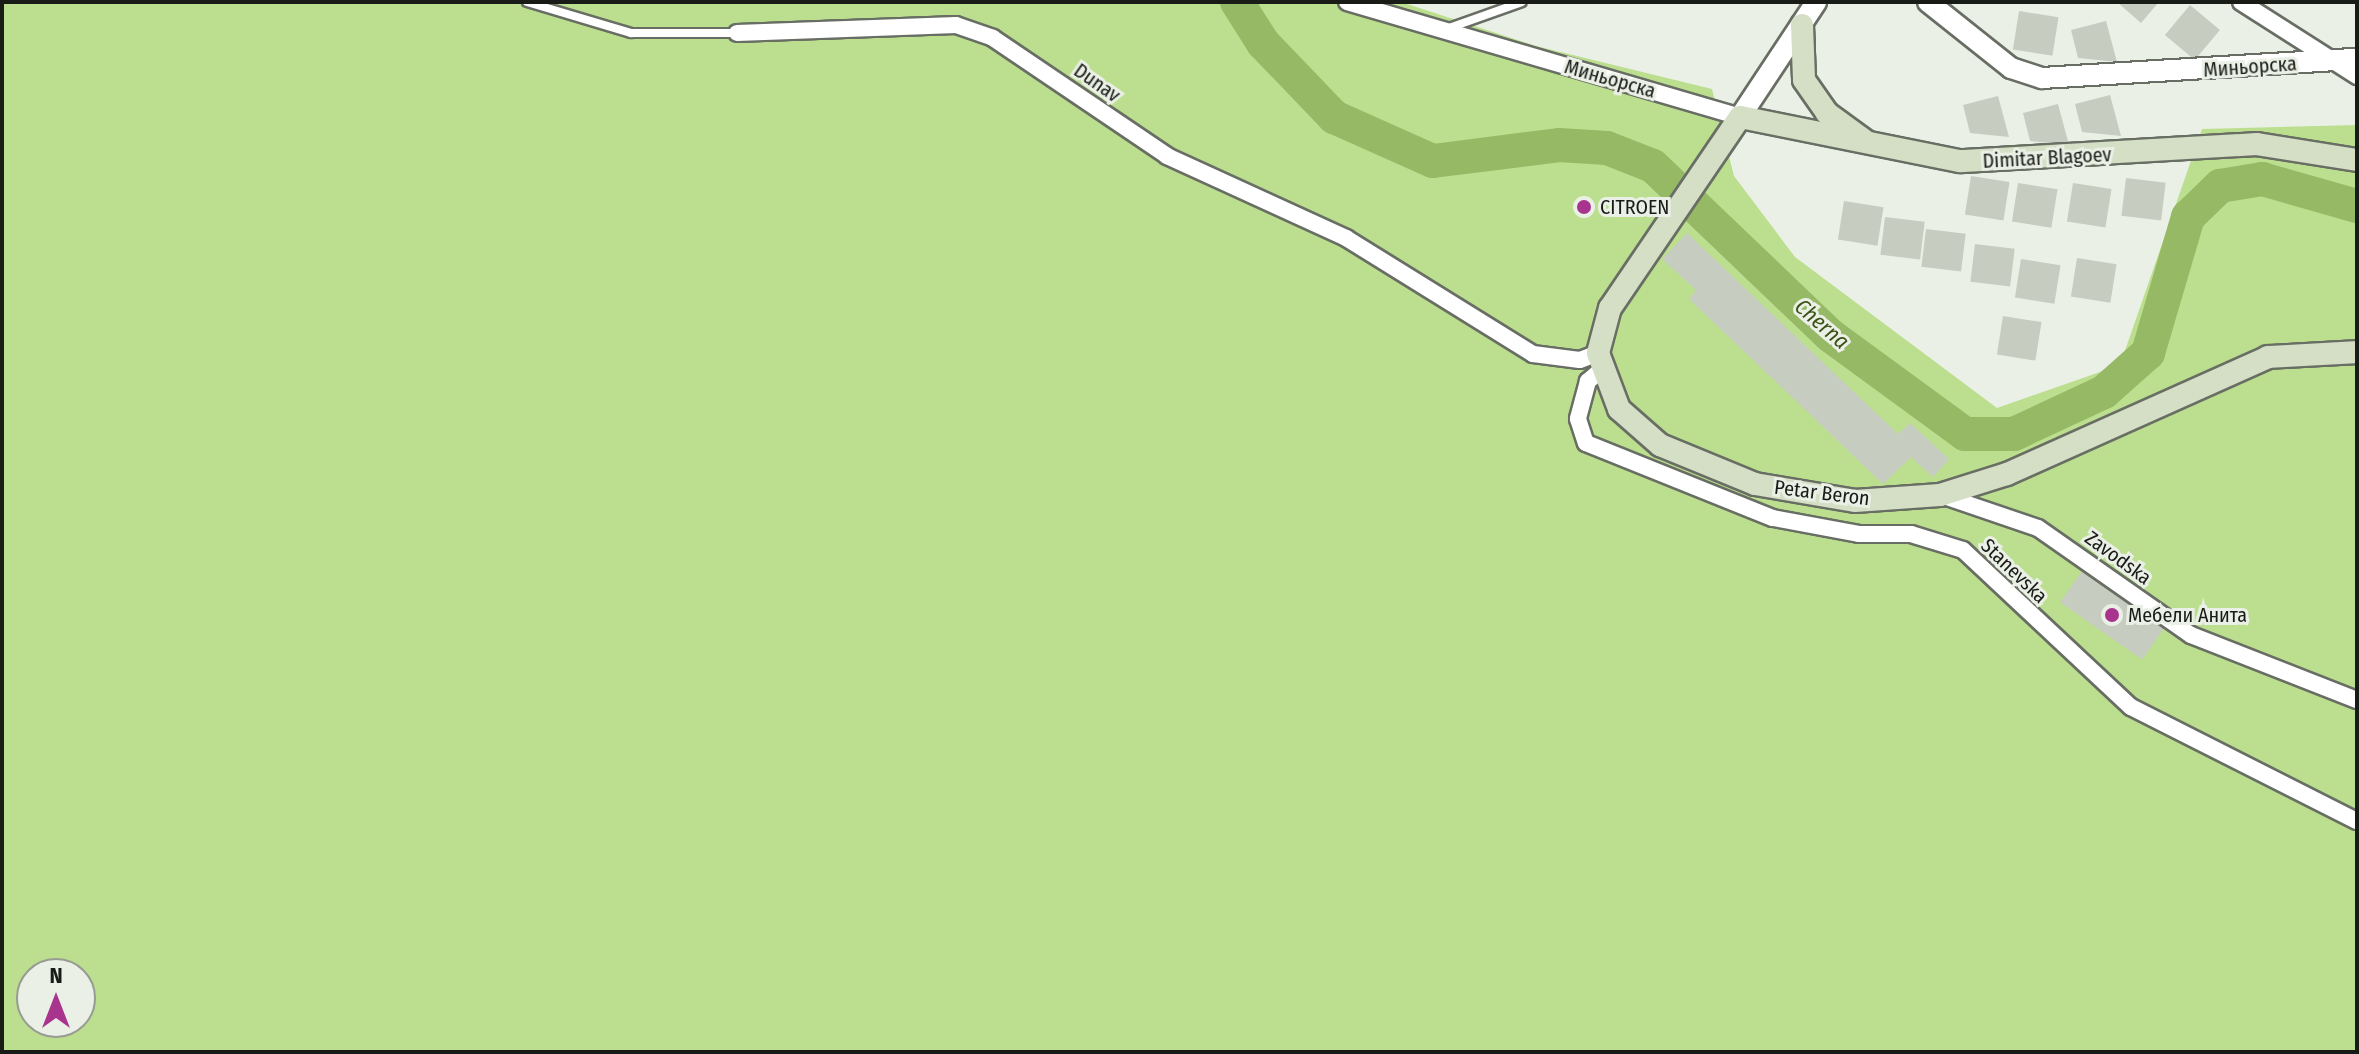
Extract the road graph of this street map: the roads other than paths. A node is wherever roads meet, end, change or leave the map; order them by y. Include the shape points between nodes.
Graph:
1 (527, 2) edge
2 (1347, 2) edge
3 (1522, 2) edge
4 (1816, 2) edge
5 (1928, 2) edge
6 (2241, 2) edge
7 (1802, 25) junction
8 (1441, 32) junction
9 (737, 33) joint
10 (2357, 59) edge
11 (2333, 61) junction
12 (2357, 76) edge
13 (1740, 117) junction
14 (1878, 150) junction
15 (2357, 160) edge
16 (2357, 352) edge
17 (1599, 362) junction
18 (1940, 495) junction
19 (2357, 700) edge
20 (2357, 821) edge

1 - 9 lane, Dunav via 631,33
2 - 8 street, Миньорска
3 - 8 lane
4 - 7 street
5 - 11 street, Миньорска via 2011,68 2042,78
6 - 11 street
7 - 13 street
7 - 14 main road via 1798,63 1814,98
8 - 13 street, Миньорска
9 - 17 street, Dunav via 956,25 993,38 1167,156 1346,238 1533,354
10 - 11 street, Миньорска
11 - 12 street
13 - 14 main road, Dimitar Blagoev
13 - 17 main road via 1610,308
14 - 15 main road, Dimitar Blagoev via 2002,162 2257,144
16 - 18 main road, Petar Beron via 2299,352 2235,368 2007,474
17 - 18 main road, Petar Beron via 1639,430 1721,473 1855,501
17 - 20 street, Stanevska via 1578,419 1586,443 1773,518 1859,534 1911,534 1963,550 2131,707
18 - 19 street, Zavodska via 2038,528 2191,635

